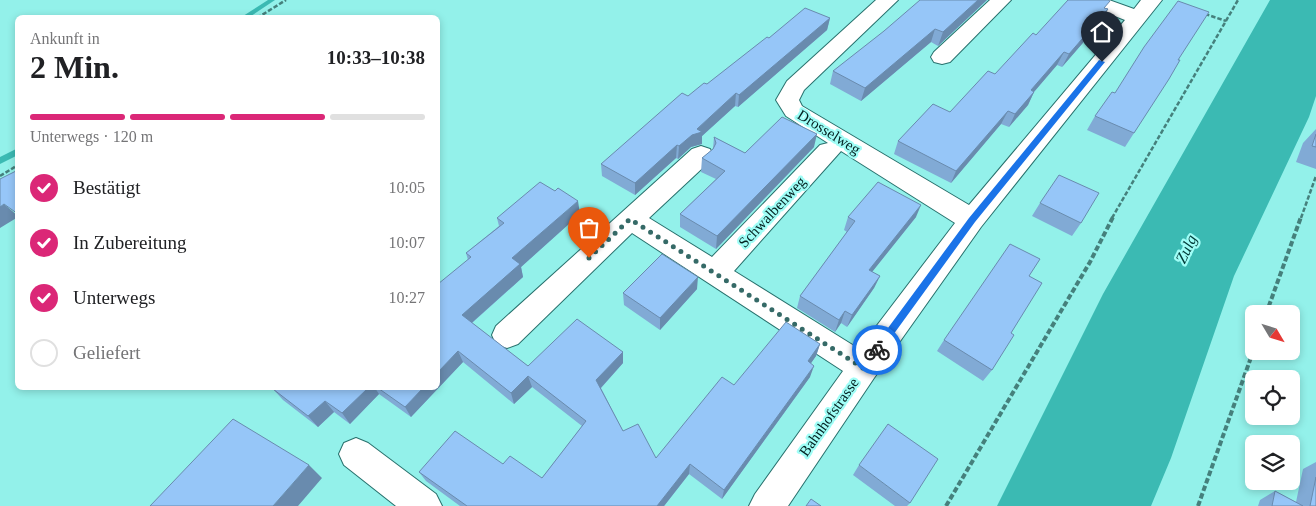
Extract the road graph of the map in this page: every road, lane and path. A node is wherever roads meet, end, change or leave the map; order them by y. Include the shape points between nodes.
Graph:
1 (286, 0) edge
2 (888, 0) edge
3 (1001, 0) edge
4 (1091, 0) edge
5 (1238, 0) edge
6 (1145, 9) edge
7 (1198, 12) edge
8 (262, 15) edge
9 (1226, 21) junction
10 (942, 57) dead end
11 (829, 151) dead end
12 (701, 155) dead end
13 (15, 167) edge
14 (0, 176) edge
15 (1316, 176) edge
16 (630, 219) junction
17 (972, 220) junction
18 (716, 273) junction
19 (1269, 305) edge
20 (507, 335) dead end
21 (1250, 360) edge
22 (863, 368) junction
23 (356, 454) dead end
24 (424, 506) edge
25 (767, 506) edge
26 (946, 506) edge
27 (1198, 506) edge

1 - 8 path
2 - 17 street, Drosselweg via 794,86 787,100 794,112
3 - 10 street
4 - 6 street
5 - 9 path
6 - 17 street, Bahnhofstrasse
7 - 9 path
9 - 26 path via 1118,207 1090,262
11 - 18 street, Schwalbenweg
12 - 16 street
13 - 14 path
15 - 19 path
16 - 18 street
16 - 20 street
17 - 22 street, Bahnhofstrasse
18 - 22 street
21 - 27 path
22 - 25 street, Bahnhofstrasse
23 - 24 street

